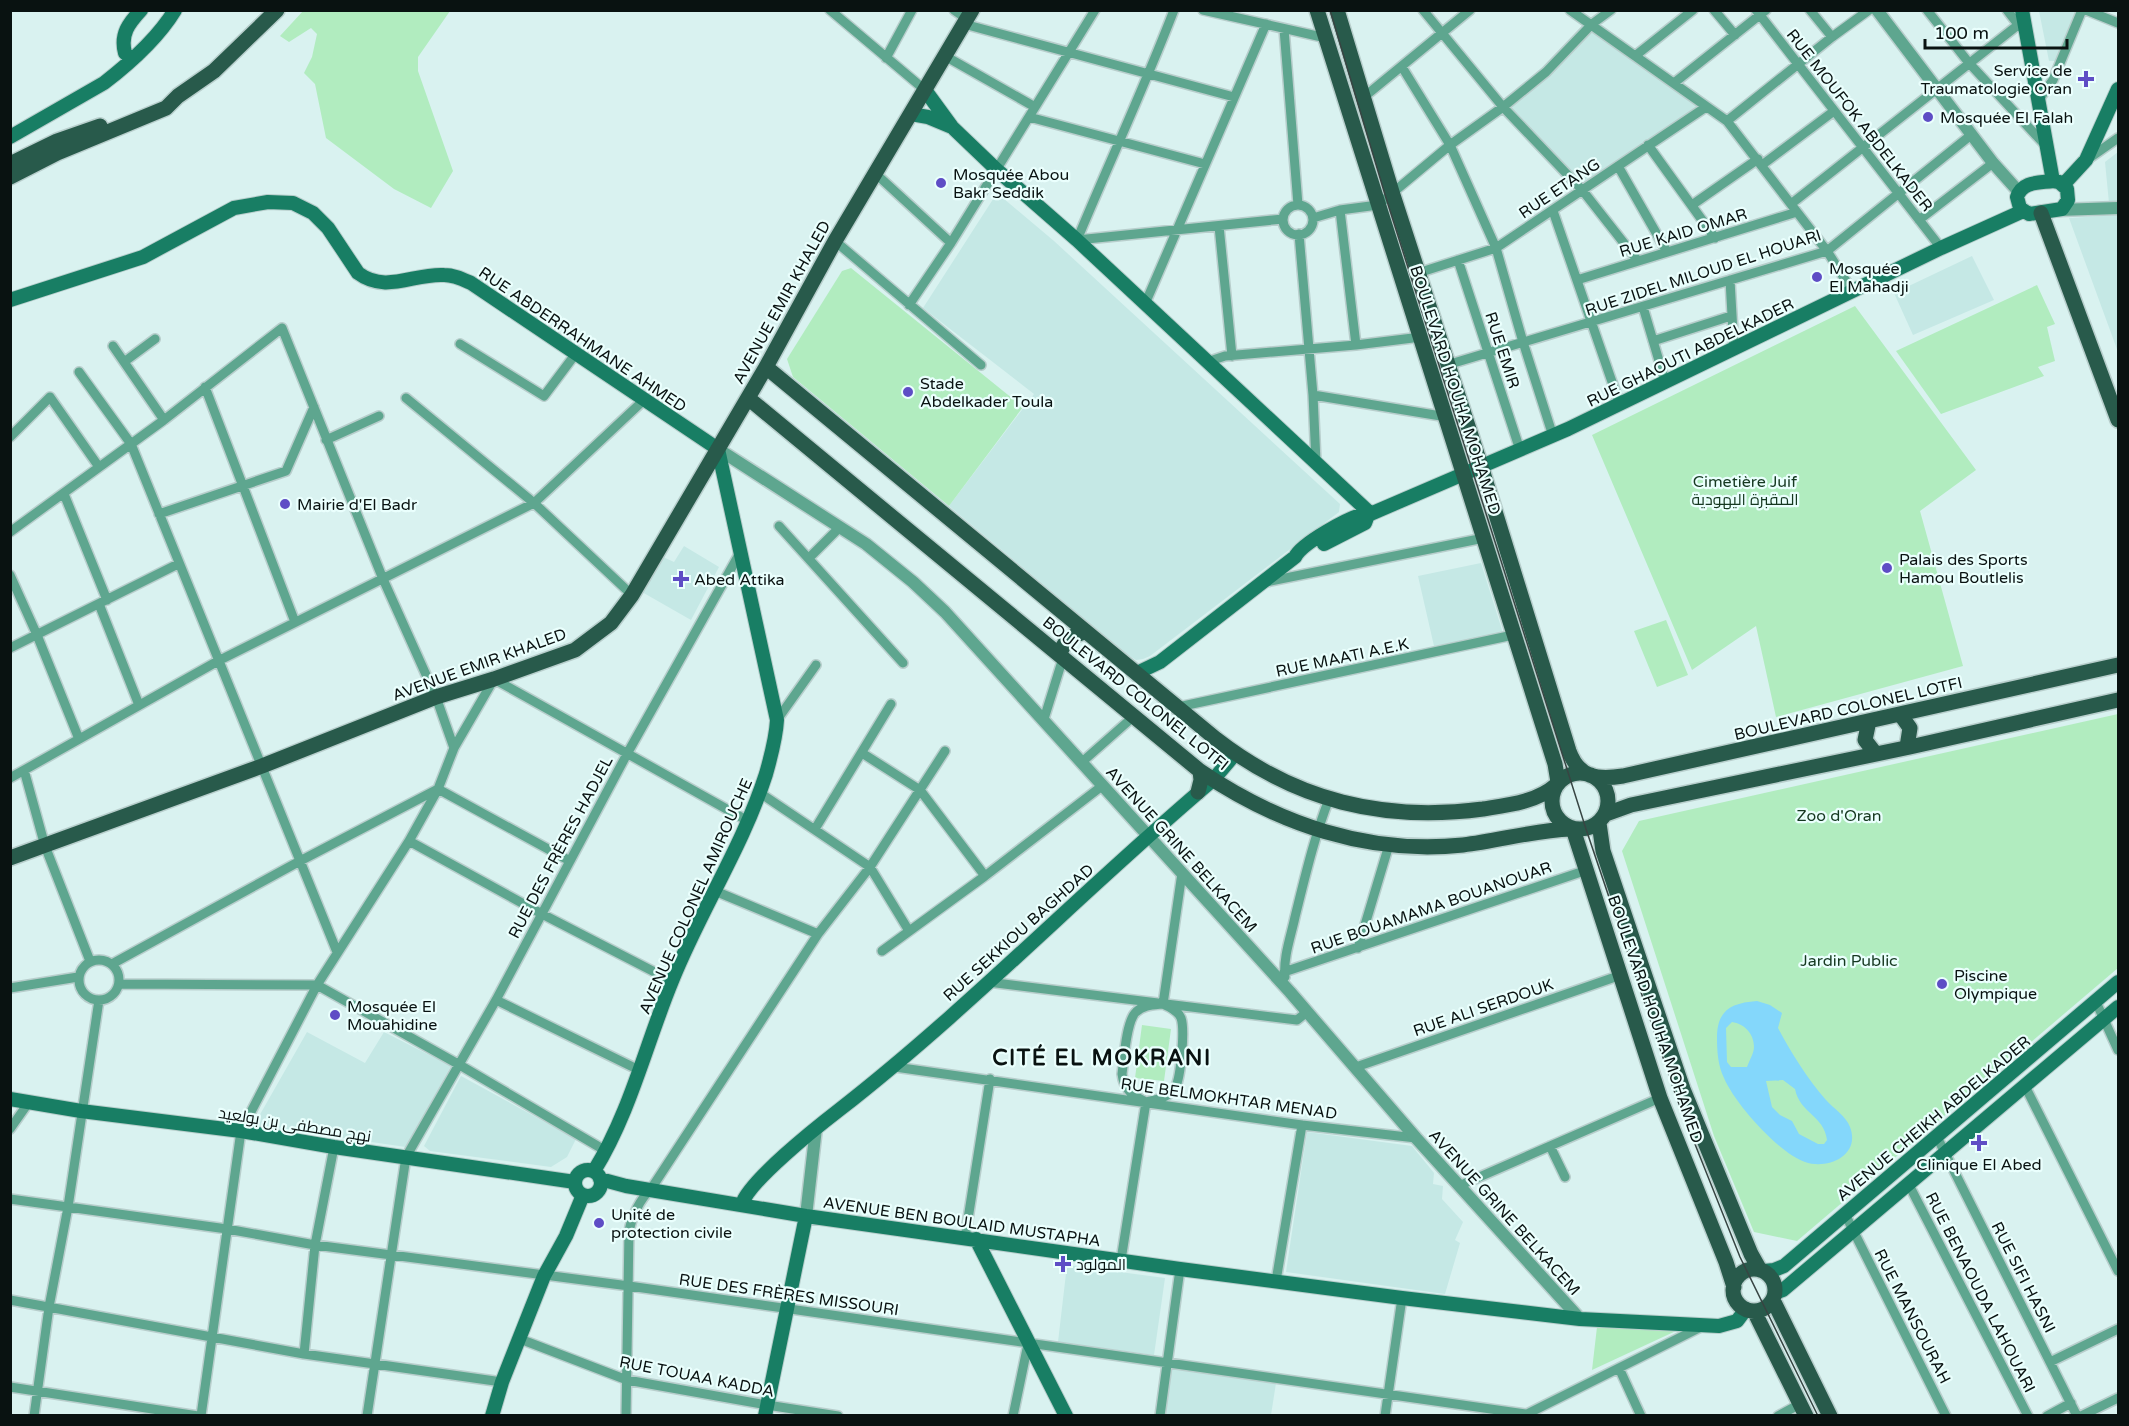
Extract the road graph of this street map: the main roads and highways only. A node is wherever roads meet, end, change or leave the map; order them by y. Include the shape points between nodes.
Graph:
1 (141, 10) edge
2 (175, 10) edge
3 (277, 10) edge
4 (1317, 10) edge
5 (1337, 10) edge
6 (964, 16) edge
7 (2022, 22) edge
8 (132, 59) junction
9 (2118, 89) edge
10 (925, 90) junction
11 (178, 96) junction
12 (911, 114) junction
13 (952, 127) junction
14 (10, 137) edge
15 (10, 164) edge
16 (10, 177) edge
17 (2058, 183) junction
18 (2024, 211) junction
19 (2041, 213) junction
20 (10, 300) edge
21 (766, 367) junction
22 (748, 398) junction
23 (2118, 420) edge
24 (718, 448) junction
25 (1481, 466) junction
26 (1464, 474) junction
27 (1370, 515) junction
28 (1068, 617) junction
29 (1084, 632) junction
30 (1045, 643) junction
31 (1061, 656) junction
32 (2118, 665) edge
33 (1142, 678) junction
34 (2118, 700) edge
35 (1900, 714) junction
36 (1869, 721) junction
37 (1907, 747) junction
38 (1875, 753) junction
39 (1235, 754) junction
40 (1585, 773) junction
41 (1206, 775) junction
42 (1557, 783) junction
43 (1198, 792) joint
44 (1602, 818) junction
45 (1572, 829) junction
46 (10, 858) edge
47 (2118, 982) edge
48 (2118, 1007) edge
49 (10, 1099) edge
50 (597, 1180) junction
51 (574, 1182) junction
52 (583, 1195) junction
53 (742, 1204) junction
54 (806, 1216) junction
55 (971, 1238) junction
56 (1762, 1271) junction
57 (1734, 1287) junction
58 (1774, 1297) junction
59 (1750, 1310) junction
60 (766, 1410) edge
61 (1803, 1410) edge
62 (492, 1416) edge
63 (1066, 1416) edge
64 (1830, 1416) edge

1 - 8 main road via 124,34 125,53
2 - 8 main road
3 - 11 main road via 214,71
4 - 26 main road, BOULEVARD HOUHA MOHAMED
5 - 25 main road, BOULEVARD HOUHA MOHAMED
6 - 10 main road, AVENUE EMIR KHALED
7 - 17 main road via 2046,147
8 - 14 main road via 104,83
9 - 17 main road via 2086,160
10 - 12 main road, AVENUE EMIR KHALED
10 - 13 main road
11 - 15 main road via 57,141
11 - 16 main road via 172,104 146,118 57,153
12 - 13 main road
12 - 21 main road, AVENUE EMIR KHALED
13 - 27 main road
17 - 18 main road via 2027,185 2019,192 2018,203
17 - 19 main road via 2068,200 2062,209
18 - 19 main road
18 - 25 main road, RUE GHAOUTI ABDELKADER via 1620,405
19 - 23 main road
20 - 24 main road, RUE ABDERRAHMANE AHMED via 143,257 234,208 281,202 303,207 321,219 366,279 387,283 443,275 459,277
21 - 22 main road, AVENUE EMIR KHALED
21 - 28 main road, BOULEVARD COLONEL LOTFI
22 - 24 main road, AVENUE EMIR KHALED
22 - 30 main road, BOULEVARD COLONEL LOTFI
24 - 46 main road, AVENUE EMIR KHALED via 632,595 611,623 575,650 436,697 262,766
24 - 50 main road, AVENUE COLONEL AMIROUCHE via 777,720 776,739 760,793 672,981
25 - 26 main road, RUE GHAOUTI ABDELKADER
25 - 40 main road, BOULEVARD HOUHA MOHAMED via 1569,751
26 - 27 main road, RUE GHAOUTI ABDELKADER
26 - 42 main road, BOULEVARD HOUHA MOHAMED via 1555,764
27 - 33 main road, RUE GHAOUTI ABDELKADER via 1352,518 1302,548 1160,662 1151,675
28 - 29 main road, BOULEVARD COLONEL LOTFI
28 - 30 main road via 1059,637
29 - 31 main road via 1068,639
29 - 33 main road, BOULEVARD COLONEL LOTFI
30 - 31 main road, BOULEVARD COLONEL LOTFI
31 - 41 main road, BOULEVARD COLONEL LOTFI
32 - 35 main road, BOULEVARD COLONEL LOTFI
33 - 39 main road, BOULEVARD COLONEL LOTFI
34 - 37 main road
35 - 36 main road, BOULEVARD COLONEL LOTFI
35 - 37 main road via 1910,728
36 - 38 main road via 1865,740
36 - 40 main road, BOULEVARD COLONEL LOTFI via 1623,776 1601,778
37 - 38 main road
38 - 44 main road via 1631,805
39 - 41 main road
39 - 42 main road, BOULEVARD COLONEL LOTFI via 1267,773 1329,799 1389,812 1421,814 1486,808 1545,793
40 - 42 main road via 1570,775
40 - 44 main road via 1604,786 1608,796
41 - 43 main road
41 - 45 main road, BOULEVARD COLONEL LOTFI via 1273,813 1354,840 1420,848
42 - 45 main road via 1551,799 1554,814
43 - 53 main road, RUE SEKKIOU BAGHDAD via 895,1067 816,1128 756,1183
44 - 45 main road via 1586,829
44 - 56 main road, BOULEVARD HOUHA MOHAMED via 1603,851 1683,1089 1751,1254
45 - 57 main road, BOULEVARD HOUHA MOHAMED via 1660,1098
47 - 56 main road, AVENUE CHEIKH ABDELKADER via 1784,1266
48 - 58 main road, AVENUE CHEIKH ABDELKADER
49 - 51 main road, نهج مصطفى بن بولعيد
50 - 51 main road via 580,1172
50 - 52 main road via 592,1195
50 - 53 main road, AVENUE BEN BOULAID MUSTAPHA
51 - 52 main road
52 - 62 main road via 544,1276
53 - 54 main road, AVENUE BEN BOULAID MUSTAPHA
54 - 55 main road, AVENUE BEN BOULAID MUSTAPHA
54 - 60 main road
55 - 59 main road, AVENUE BEN BOULAID MUSTAPHA via 1180,1269 1580,1318 1719,1326 1735,1322
55 - 63 main road
56 - 57 main road via 1751,1269 1742,1273
56 - 58 main road via 1773,1281
57 - 59 main road via 1735,1299
58 - 59 main road via 1765,1308
58 - 64 main road
59 - 61 main road

